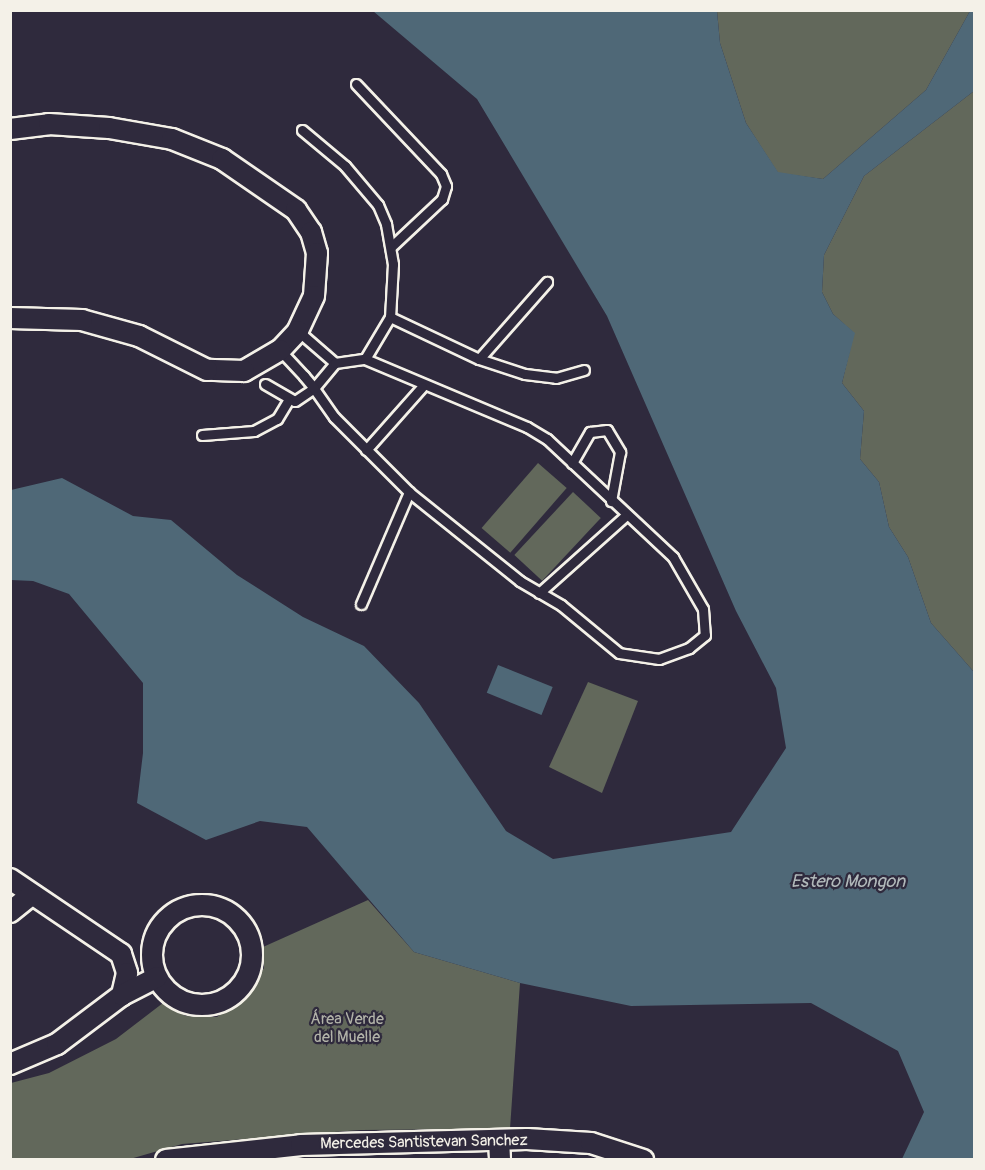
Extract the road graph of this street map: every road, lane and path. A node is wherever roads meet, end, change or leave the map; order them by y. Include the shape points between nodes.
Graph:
1 (356, 84) dead end
2 (10, 129) edge
3 (302, 130) dead end
4 (392, 246) junction
5 (547, 282) dead end
6 (390, 316) junction
7 (10, 318) edge
8 (298, 331) junction
9 (280, 350) junction
10 (365, 359) junction
11 (479, 359) junction
12 (335, 363) junction
13 (584, 370) dead end
14 (265, 384) dead end
15 (422, 387) junction
16 (314, 388) junction
17 (288, 400) junction
18 (202, 435) dead end
19 (366, 450) junction
20 (572, 463) junction
21 (409, 492) junction
22 (611, 501) junction
23 (625, 516) junction
24 (540, 593) junction
25 (361, 604) dead end
26 (10, 879) edge
27 (32, 894) junction
28 (10, 912) edge
29 (152, 948) junction
30 (121, 954) junction
31 (158, 977) junction
32 (122, 995) junction
33 (10, 1064) edge
34 (499, 1140) junction
35 (367, 1150) edge
36 (641, 1159) edge
37 (166, 1160) edge
38 (500, 1160) edge

1 - 4 lane via 441,174 446,186 442,199
2 - 8 street via 49,124 172,139 251,175 296,210 311,232 317,254 314,296
3 - 4 lane via 345,166 378,205
4 - 6 lane
5 - 11 lane
6 - 10 lane
6 - 11 lane
7 - 9 street via 55,317 110,326 224,373 244,371
8 - 9 street
8 - 12 lane
9 - 16 lane
10 - 12 lane
10 - 15 lane
11 - 13 lane via 525,374 556,378
12 - 16 lane
14 - 17 lane
15 - 19 lane
15 - 20 lane via 527,427
16 - 17 lane via 302,399
16 - 19 lane
17 - 18 lane via 277,418 254,431
19 - 21 lane
20 - 22 lane
20 - 22 lane via 590,432 607,430 620,452
21 - 24 lane
21 - 25 lane
22 - 23 lane
23 - 24 lane
23 - 24 lane via 673,557 696,593 707,623 698,642 659,659 633,659 602,642 561,605
26 - 27 street
27 - 28 street
27 - 30 street
29 - 30 street
29 - 31 street
29 - 31 street via 167,919 196,905 212,906 234,917 248,937 252,952 243,983 216,1003 182,1001
30 - 32 street via 128,973
31 - 32 street
32 - 33 street via 57,1044
34 - 35 street, Mercedes Santistevan Sanchez
34 - 36 street, Mercedes Santistevan Sanchez via 591,1143
34 - 38 street
35 - 37 street, Mercedes Santistevan Sanchez

